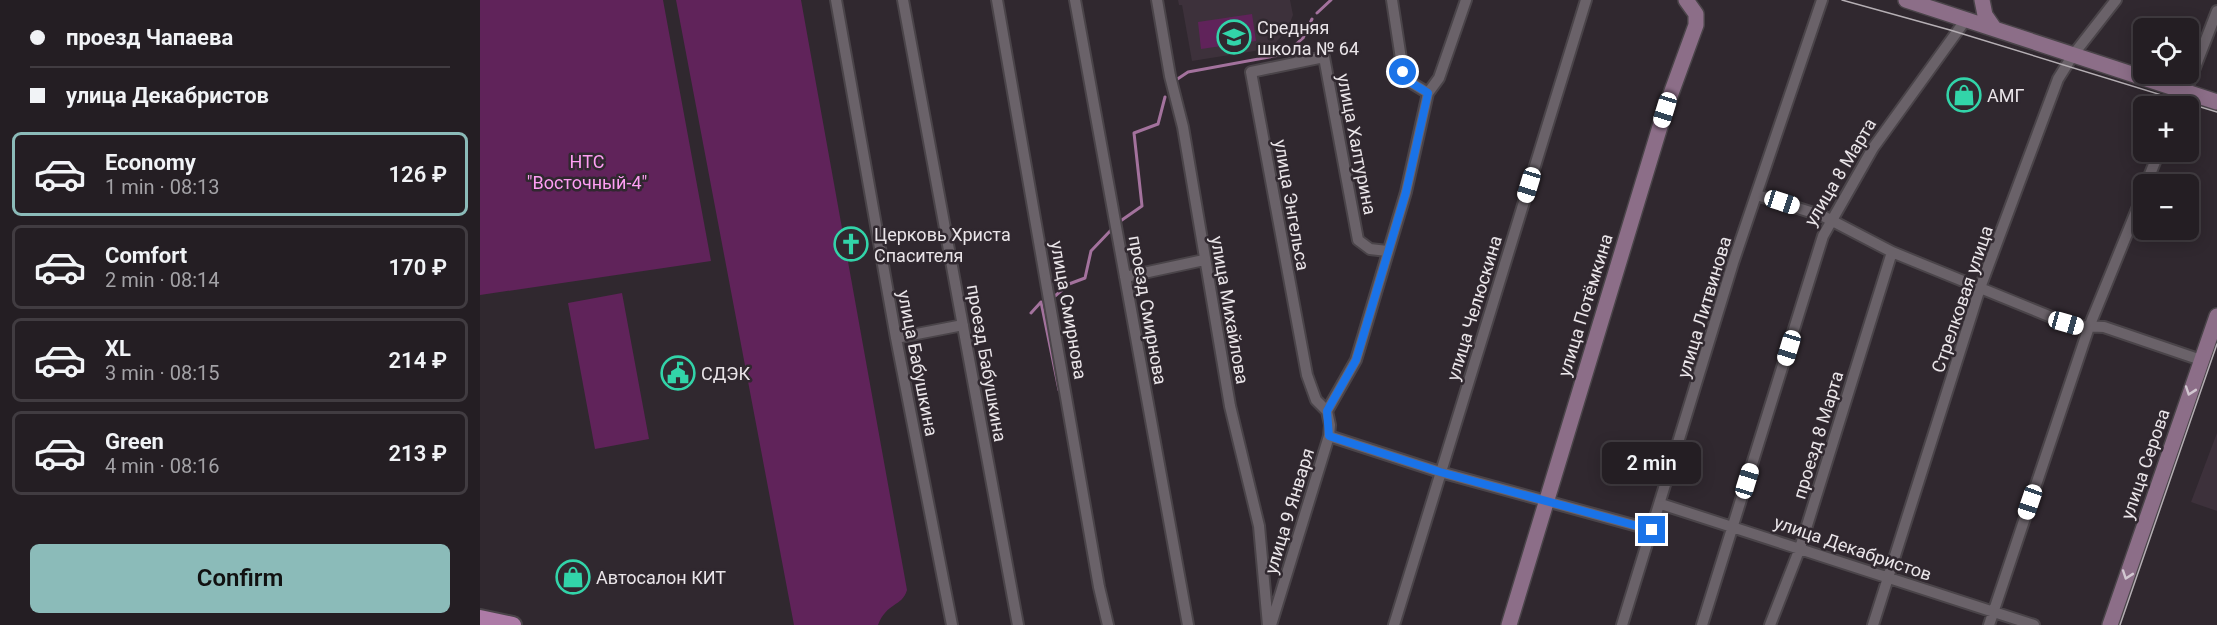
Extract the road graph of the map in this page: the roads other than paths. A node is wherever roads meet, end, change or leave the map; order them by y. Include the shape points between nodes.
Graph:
1 (836, 0) edge
2 (903, 0) edge
3 (997, 0) edge
4 (1075, 0) edge
5 (1157, 0) edge
6 (1392, 0) edge
7 (1466, 0) edge
8 (1587, 0) edge
9 (1686, 0) edge
10 (1822, 0) edge
11 (1906, 0) edge
12 (2116, 0) edge
13 (1976, 6) edge
14 (2217, 11) edge
15 (1994, 28) junction
16 (2073, 55) junction
17 (1323, 57) joint
18 (1428, 93) junction
19 (2176, 96) edge
20 (2184, 96) edge
21 (2199, 100) edge
22 (2217, 102) edge
23 (1757, 195) junction
24 (2133, 219) edge
25 (1833, 222) junction
26 (1387, 251) junction
27 (1892, 252) junction
28 (1204, 260) junction
29 (1125, 277) junction
30 (1980, 288) junction
31 (2217, 316) edge
32 (963, 325) junction
33 (2089, 327) junction
34 (896, 338) junction
35 (2201, 360) junction
36 (1327, 411) junction
37 (1329, 436) junction
38 (1440, 472) junction
39 (1546, 500) junction
40 (1661, 504) junction
41 (1734, 526) junction
42 (1652, 530) junction
43 (1800, 548) junction
44 (1889, 579) junction
45 (1994, 612) junction
46 (480, 618) edge
47 (513, 625) edge
48 (952, 625) edge
49 (1018, 625) edge
50 (1108, 625) edge
51 (1188, 625) edge
52 (1269, 625) edge
53 (1394, 625) edge
54 (1509, 625) edge
55 (1622, 625) edge
56 (1702, 625) edge
57 (1770, 625) edge
58 (1873, 625) edge
59 (1989, 625) edge
60 (2034, 625) edge
61 (2110, 625) edge

1 - 34 street, улица Бабушкина
2 - 32 street, проезд Бабушкина
3 - 50 street, улица Смирнова
4 - 29 street, проезд Смирнова
5 - 28 street, улица Михайлова
6 - 18 street via 1403,72 1410,82
7 - 18 street via 1439,78
8 - 38 street, улица Челюскина
9 - 39 street, улица Потёмкина via 1696,14 1696,25 1665,110
10 - 23 street, улица Литвинова
11 - 13 street via 1947,12
12 - 16 street, Стрелковая улица
13 - 15 street
13 - 15 street
13 - 25 street, улица 8 Марта via 1873,148
14 - 20 street
15 - 16 street
16 - 19 street
16 - 30 street, Стрелковая улица via 2058,79
17 - 26 street, улица Халтурина via 1359,240 1370,249
17 - 36 street, улица Энгельса via 1251,72 1307,375 1316,400
18 - 26 street via 1406,192
21 - 22 street
23 - 25 street
23 - 40 street, улица Литвинова
24 - 33 street
25 - 27 street
25 - 41 street, улица 8 Марта via 1823,236
26 - 36 street via 1356,360
27 - 30 street
27 - 43 street, проезд 8 Марта
28 - 29 street
28 - 52 street, улица Михайлова via 1230,406 1259,526
29 - 51 street, проезд Смирнова
30 - 33 street via 2066,323
30 - 44 street, Стрелковая улица
31 - 35 street, улица Серова
32 - 34 street
32 - 49 street, проезд Бабушкина
33 - 35 street via 2104,327
33 - 45 street
34 - 48 street, улица Бабушкина
35 -> 61 street, улица Серова
36 - 37 street, улица 9 Января
37 - 38 street
37 - 52 street, улица 9 Января
38 - 39 street
38 - 53 street, улица Челюскина
39 - 42 street
39 - 54 street, улица Потёмкина
40 - 41 street, улица Декабристов
40 - 42 street, улица Литвинова
41 - 43 street, улица Декабристов
41 - 56 street, улица 8 Марта
42 - 55 street, улица Литвинова
43 - 44 street, улица Декабристов
43 - 57 street, проезд 8 Марта
44 - 45 street, улица Декабристов
44 - 58 street, Стрелковая улица
45 - 59 street
45 - 60 street, улица Декабристов
46 - 47 main road

